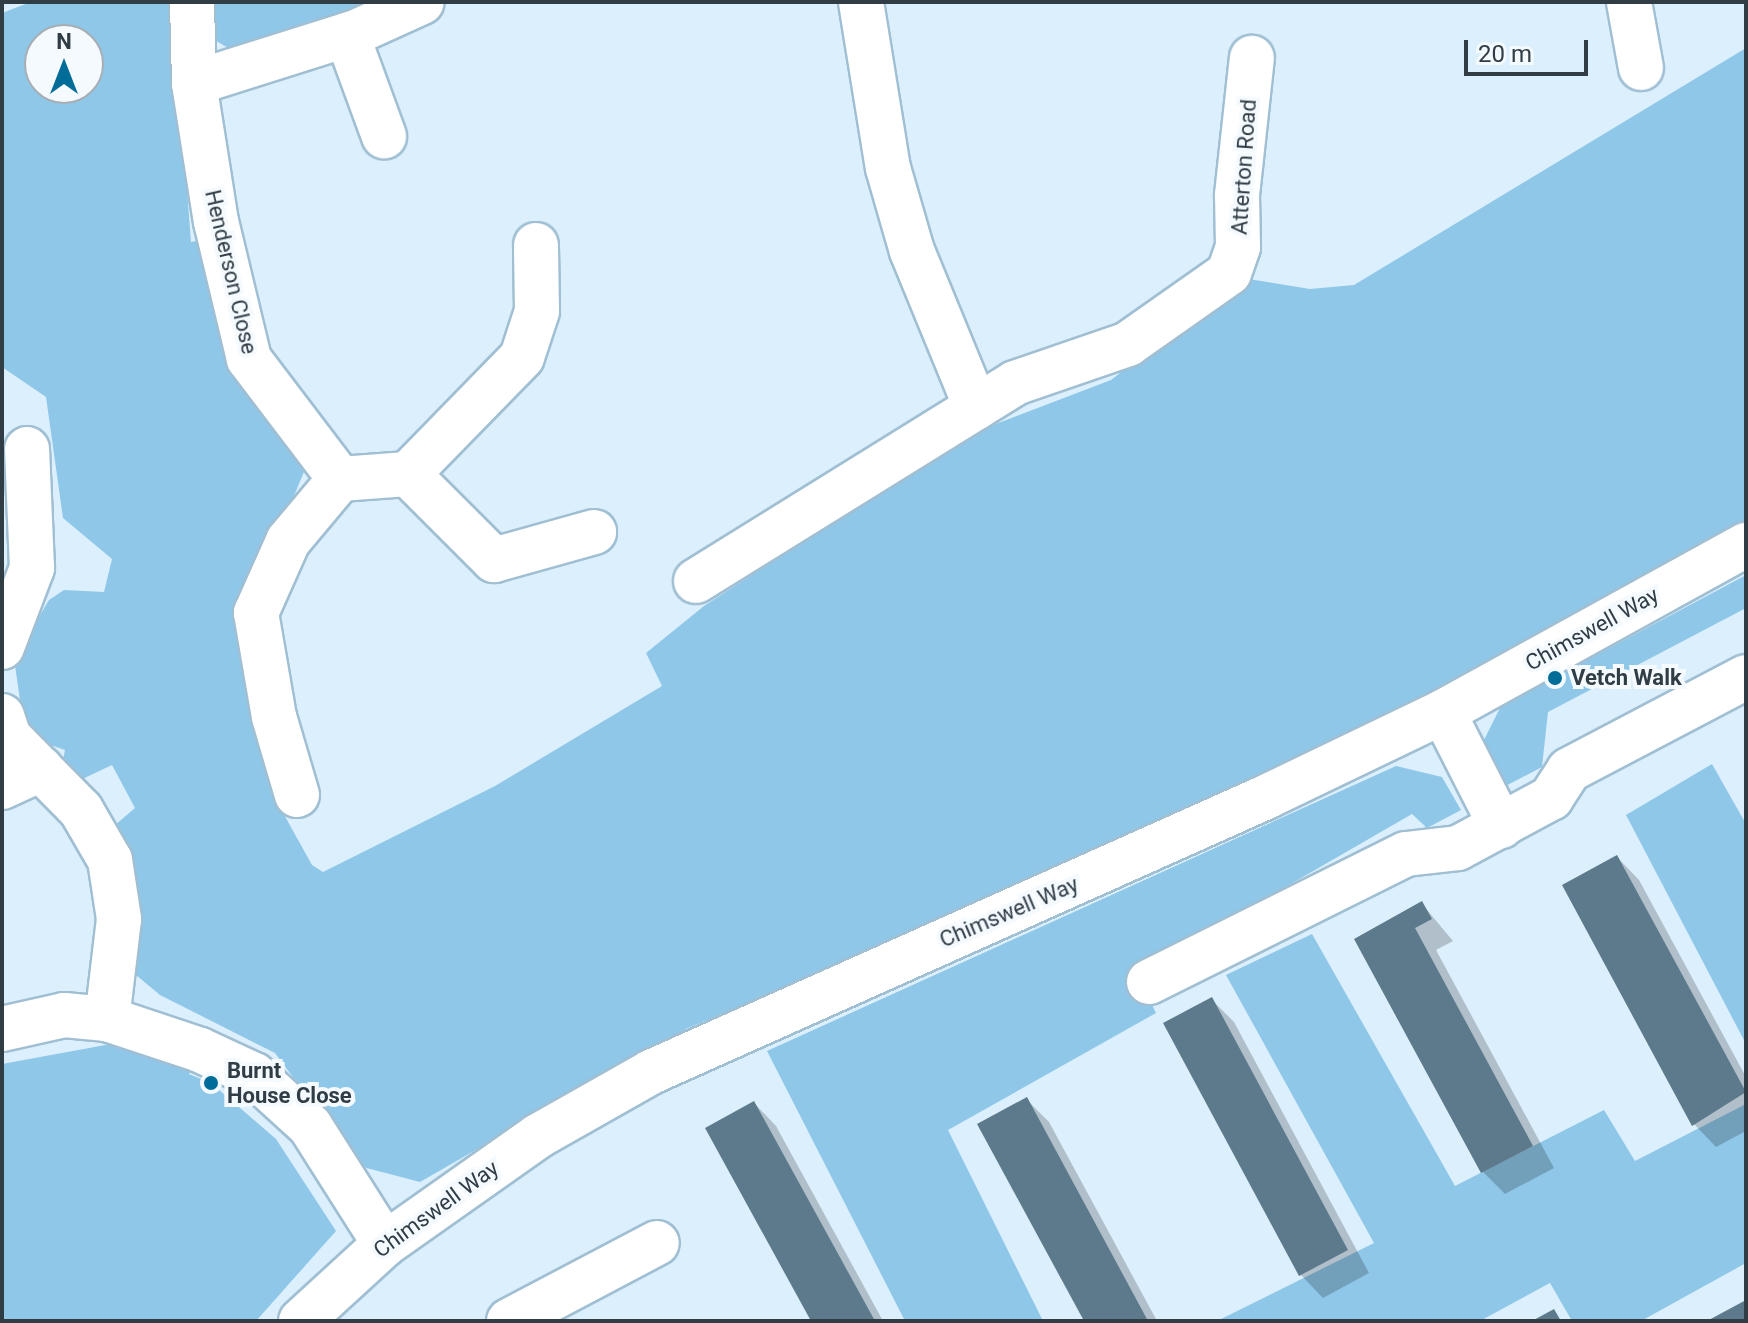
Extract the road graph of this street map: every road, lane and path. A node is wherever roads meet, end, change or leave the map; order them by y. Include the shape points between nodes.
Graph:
1 (192, 2) edge
2 (422, 2) edge
3 (861, 2) edge
4 (1629, 2) edge
5 (347, 35) junction
6 (1252, 58) dead end
7 (1641, 68) dead end
8 (194, 83) junction
9 (384, 136) dead end
10 (536, 245) dead end
11 (976, 407) junction
12 (27, 449) dead end
13 (408, 474) junction
14 (340, 479) junction
15 (594, 532) dead end
16 (1746, 545) edge
17 (696, 581) dead end
18 (11, 588) edge
19 (2, 647) edge
20 (1746, 677) edge
21 (1443, 712) junction
22 (2, 716) edge
23 (41, 769) junction
24 (2, 787) edge
25 (297, 795) dead end
26 (1501, 826) junction
27 (1149, 982) dead end
28 (107, 1019) junction
29 (2, 1029) edge
30 (657, 1243) dead end
31 (385, 1244) junction
32 (301, 1321) edge
33 (509, 1321) edge

1 - 8 street, Henderson Close
2 - 5 street
3 - 11 street via 888,168 912,251
4 - 7 street
5 - 8 street
5 - 9 street
6 - 11 street, Atterton Road via 1237,195 1238,247 1229,273 1128,344 1015,383
8 - 14 street, Henderson Close via 216,222 249,359
10 - 13 street via 537,311 522,357
11 - 17 street, Atterton Road
12 - 18 street via 32,568
13 - 14 street
13 - 15 street via 494,560
14 - 25 street via 288,541 256,613 274,717
16 - 21 street, Chimswell Way
18 - 19 street
20 - 26 street via 1569,770 1551,798
21 - 26 street
21 - 31 street, Chimswell Way via 1222,817 651,1072 538,1136
22 - 23 street via 9,737
23 - 24 street
23 - 28 street via 81,810 110,860 119,919
26 - 27 street via 1458,848 1406,854
28 - 29 street via 64,1015
28 - 31 street via 200,1050 254,1075 310,1126
30 - 33 street
31 - 32 street, Chimswell Way

